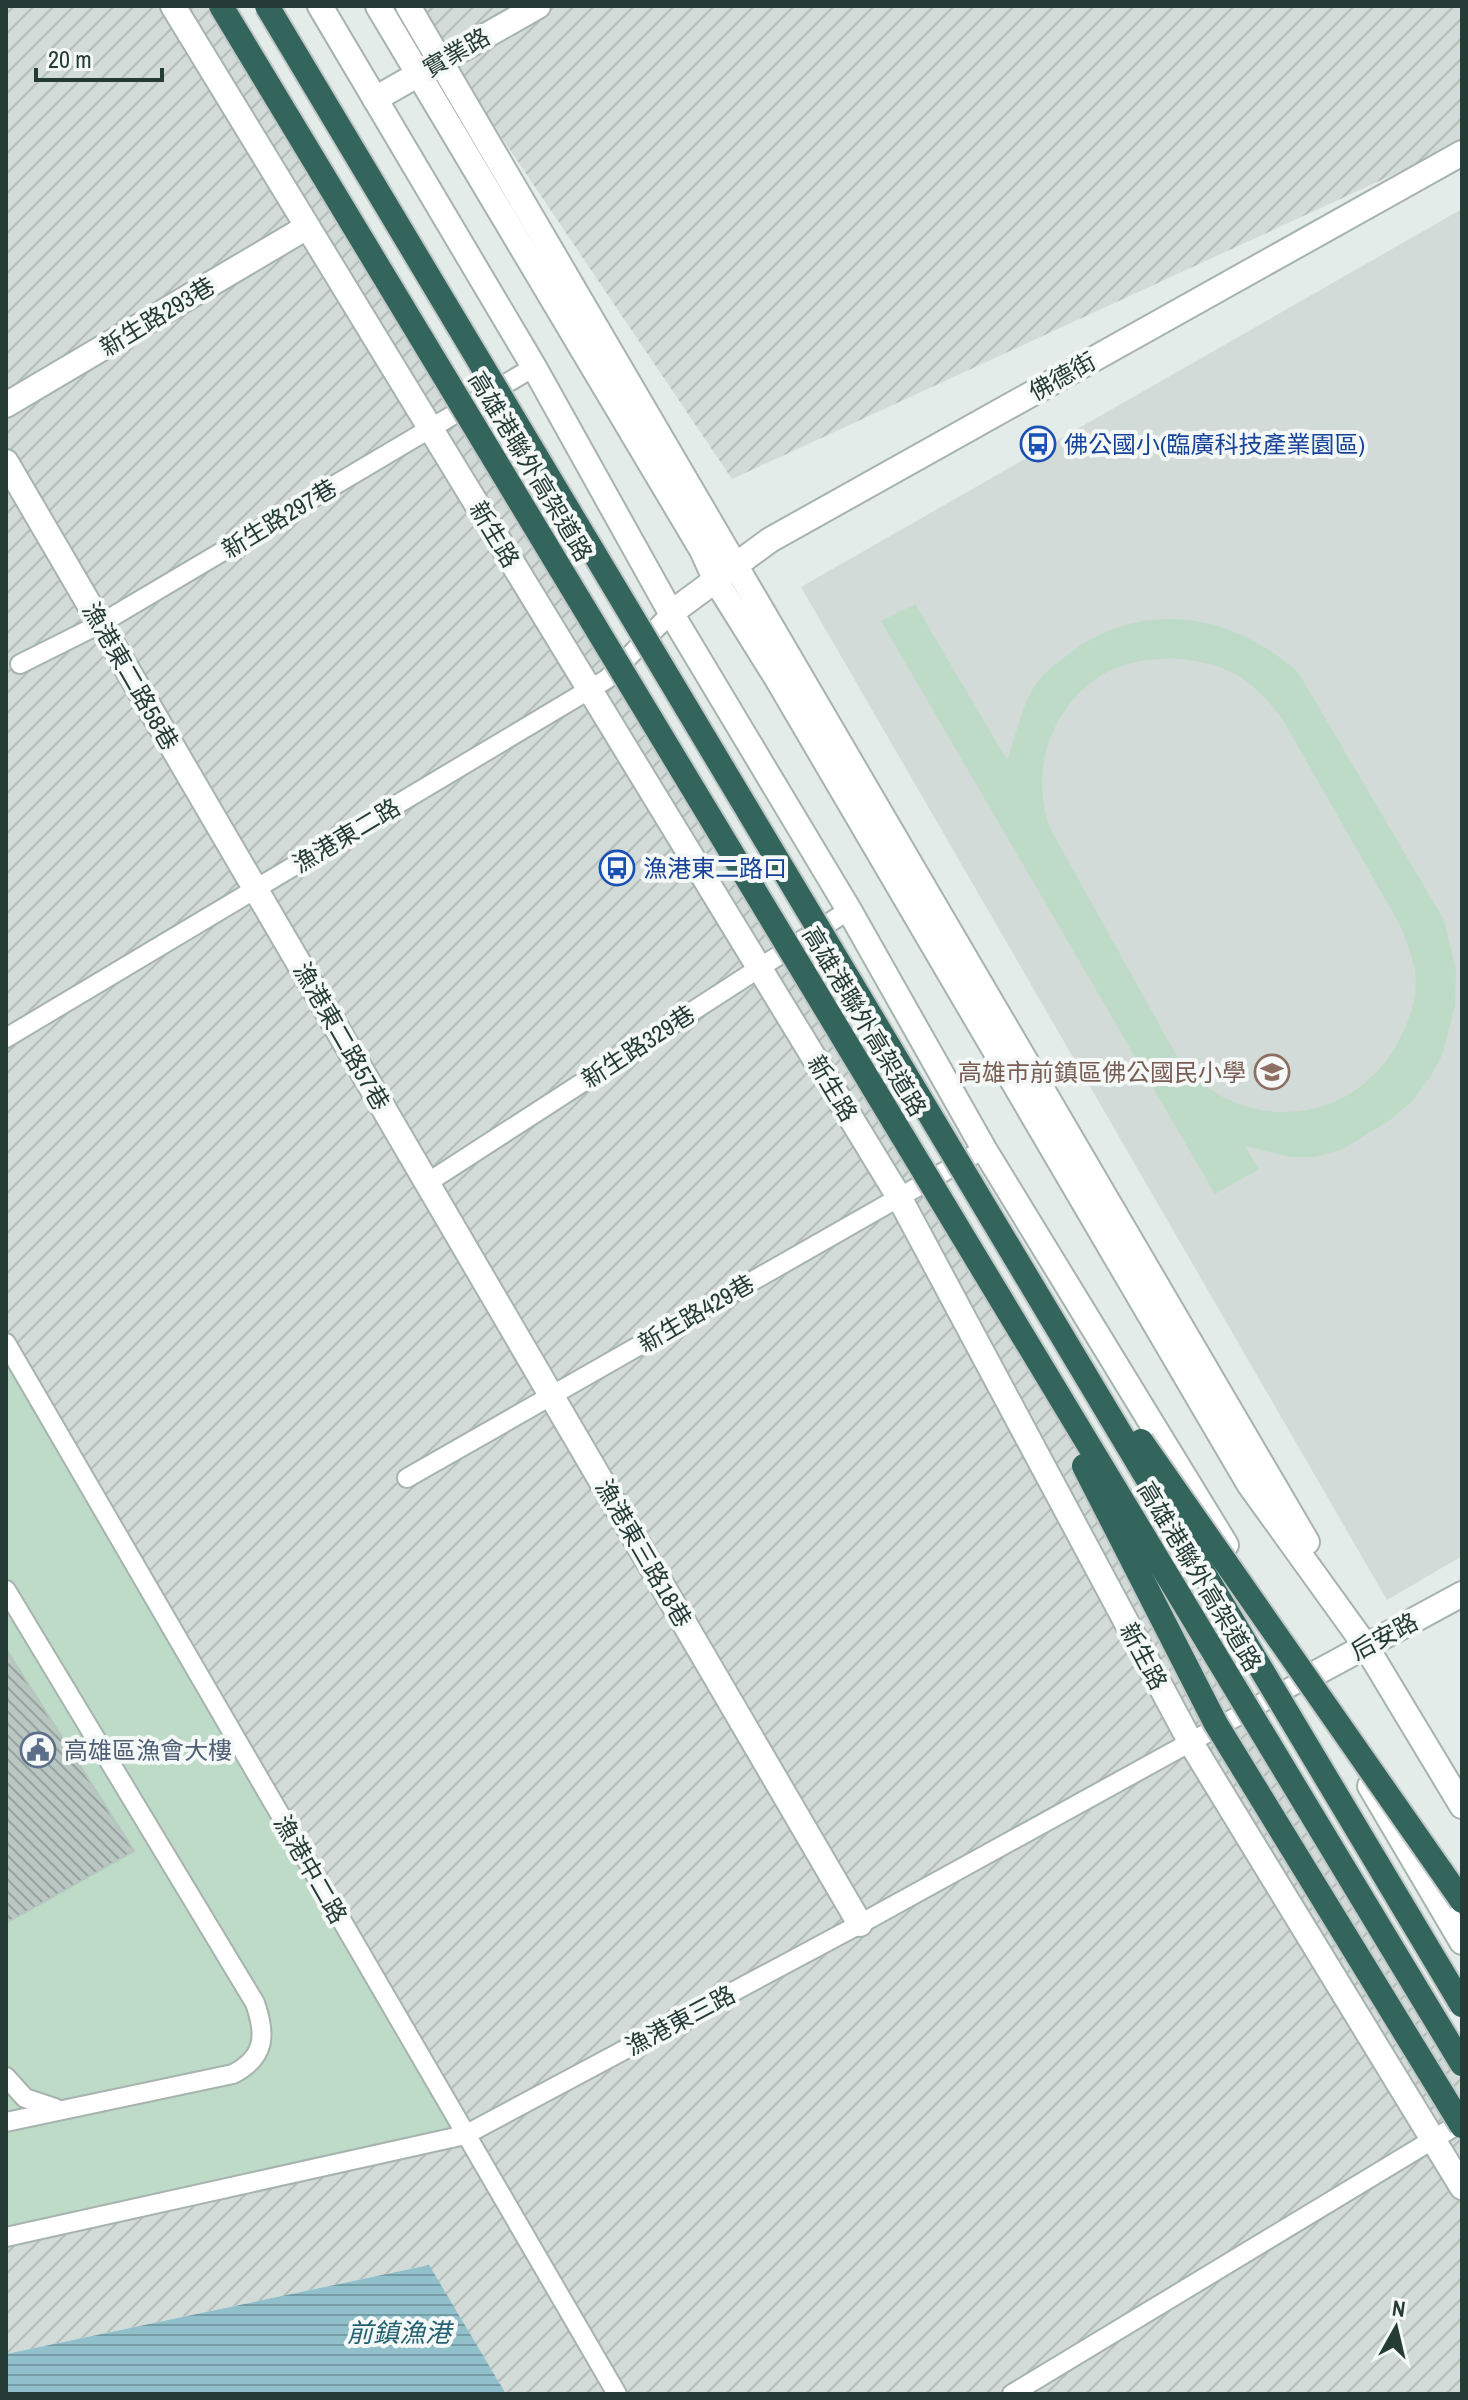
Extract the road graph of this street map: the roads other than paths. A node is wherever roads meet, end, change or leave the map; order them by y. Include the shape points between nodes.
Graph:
1 (173, 6) edge
2 (221, 6) edge
3 (267, 6) edge
4 (320, 6) edge
5 (378, 6) edge
6 (408, 6) edge
7 (538, 6) edge
8 (429, 67) junction
9 (375, 99) junction
10 (1462, 153) edge
11 (307, 227) junction
12 (534, 367) junction
13 (6, 405) edge
14 (431, 428) junction
15 (6, 462) edge
16 (735, 564) junction
17 (716, 581) junction
18 (671, 613) junction
19 (100, 624) junction
20 (20, 664) dead end
21 (590, 689) junction
22 (256, 890) junction
23 (849, 910) junction
24 (759, 968) junction
25 (6, 1038) edge
26 (984, 1149) junction
27 (427, 1183) junction
28 (899, 1197) junction
29 (1020, 1269) junction
30 (992, 1285) junction
31 (6, 1343) edge
32 (552, 1395) junction
33 (407, 1478) dead end
34 (6, 1590) edge
35 (1462, 1594) edge
36 (1365, 1645) junction
37 (1307, 1678) junction
38 (1191, 1743) junction
39 (1462, 1806) edge
40 (1462, 1901) edge
41 (860, 1924) junction
42 (1462, 1942) edge
43 (1462, 2005) edge
44 (1462, 2064) edge
45 (6, 2077) edge
46 (62, 2109) junction
47 (6, 2122) edge
48 (1462, 2124) edge
49 (465, 2135) junction
50 (1433, 2139) junction
51 (1462, 2187) edge
52 (6, 2237) edge
53 (617, 2394) edge
54 (1012, 2394) edge

1 - 11 street, 新生路
2 - 30 highway, 高雄港聯外高架道路, bridge
3 - 29 highway, 高雄港聯外高架道路, bridge
4 - 9 street
5 - 8 street
6 - 8 street
7 - 8 street, 實業路
8 - 9 street, 實業路
8 - 16 street
8 - 17 street
9 - 12 street
10 - 16 street, 佛德街
11 - 13 street, 新生路293巷
11 - 14 street, 新生路
12 - 14 lane, 新生路297巷
12 - 18 street
14 - 19 lane, 新生路297巷
14 - 21 street, 新生路
15 - 19 street, 漁港東二路58巷
16 - 17 street, 佛德街
16 - 36 street
17 - 18 street, 佛德街
17 - 36 street via 1249,1484
18 - 21 lane, 漁港東二路 via 607,679
18 - 23 street
19 - 20 lane, 新生路297巷
19 - 22 street, 漁港東二路58巷
21 - 22 lane, 漁港東二路
21 - 24 street, 新生路
22 - 25 lane, 漁港東二路
22 - 27 street, 漁港東二路57巷
23 - 24 lane, 新生路329巷
23 - 26 street
24 - 27 lane, 新生路329巷
24 - 28 street, 新生路
26 - 28 lane, 新生路429巷
26 - 37 street
27 - 32 street, 漁港東三路18巷
28 - 32 lane, 新生路429巷
28 - 38 street, 新生路
29 - 40 highway, bridge
29 - 43 highway, 高雄港聯外高架道路, bridge
30 - 44 highway, 高雄港聯外高架道路, bridge
30 - 48 highway, bridge via 1216,1724
31 - 49 lane, 漁港中二路
32 - 33 lane, 新生路429巷
32 - 41 street, 漁港東三路18巷
34 - 46 lane via 255,2003 263,2037 257,2055 233,2074
35 - 36 street, 后安路
36 - 37 street, 后安路
36 - 39 street
37 - 38 lane, 漁港東三路
37 - 42 street
38 - 41 lane, 漁港東三路
38 - 50 street, 新生路
41 - 49 lane, 漁港東三路
45 - 46 lane via 25,2098
46 - 47 lane
48 - 50 lane
49 - 52 lane, 漁港東三路
49 - 53 lane, 漁港中二路
50 - 51 street, 新生路
50 - 54 lane

